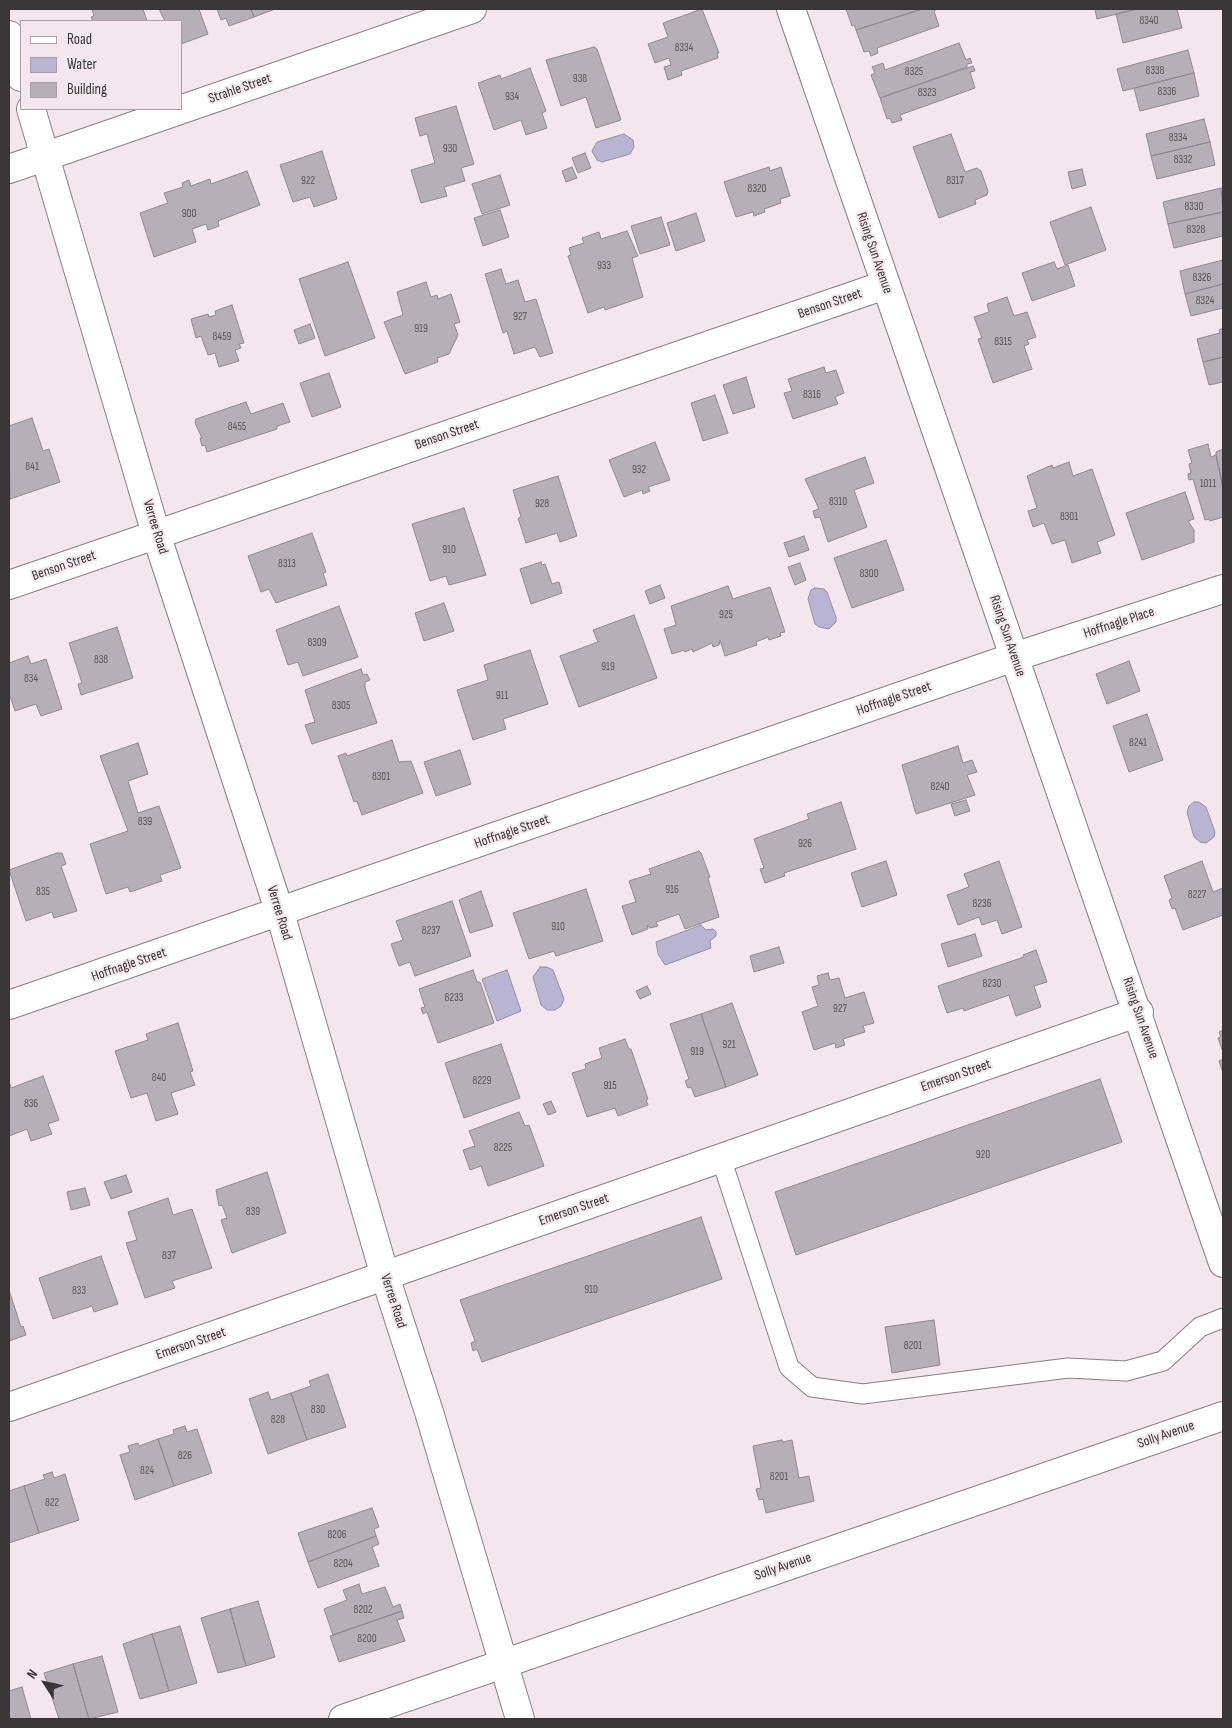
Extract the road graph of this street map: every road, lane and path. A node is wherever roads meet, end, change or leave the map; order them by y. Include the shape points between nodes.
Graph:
1 (472, 9) edge
2 (791, 9) edge
3 (9, 35) edge
4 (20, 74) edge
5 (182, 109) edge
6 (31, 110) edge
7 (179, 110) edge
8 (45, 156) junction
9 (9, 169) edge
10 (885, 285) junction
11 (156, 534) junction
12 (9, 585) edge
13 (1223, 589) edge
14 (1014, 657) junction
15 (280, 914) junction
16 (9, 1006) edge
17 (1139, 1012) junction
18 (721, 1158) junction
19 (1223, 1263) edge
20 (385, 1276) junction
21 (1223, 1318) edge
22 (9, 1408) edge
23 (1223, 1416) edge
24 (503, 1663) junction
25 (343, 1719) edge
26 (520, 1719) edge

1 - 5 street, Strahle Street
2 - 10 street, Rising Sun Avenue
3 - 4 street
6 - 8 street, Verree Road
7 - 8 street, Strahle Street
8 - 9 street, Strahle Street
8 - 11 street, Verree Road
10 - 11 street, Benson Street
10 - 14 street, Rising Sun Avenue
11 - 12 street, Benson Street
11 - 15 street, Verree Road
13 - 14 street, Hoffnagle Place
14 - 15 street, Hoffnagle Street
14 - 17 street, Rising Sun Avenue
15 - 16 street, Hoffnagle Street
15 - 20 street, Verree Road
17 - 18 street, Emerson Street
17 - 19 street, Rising Sun Avenue
18 - 20 street, Emerson Street
18 - 21 lane via 789,1367 812,1387 863,1394 1068,1368 1126,1371 1163,1361 1200,1327
20 - 22 street, Emerson Street
20 - 24 street, Verree Road via 432,1421
23 - 24 street, Solly Avenue
24 - 25 street, Solly Avenue
24 - 26 street, Verree Road

